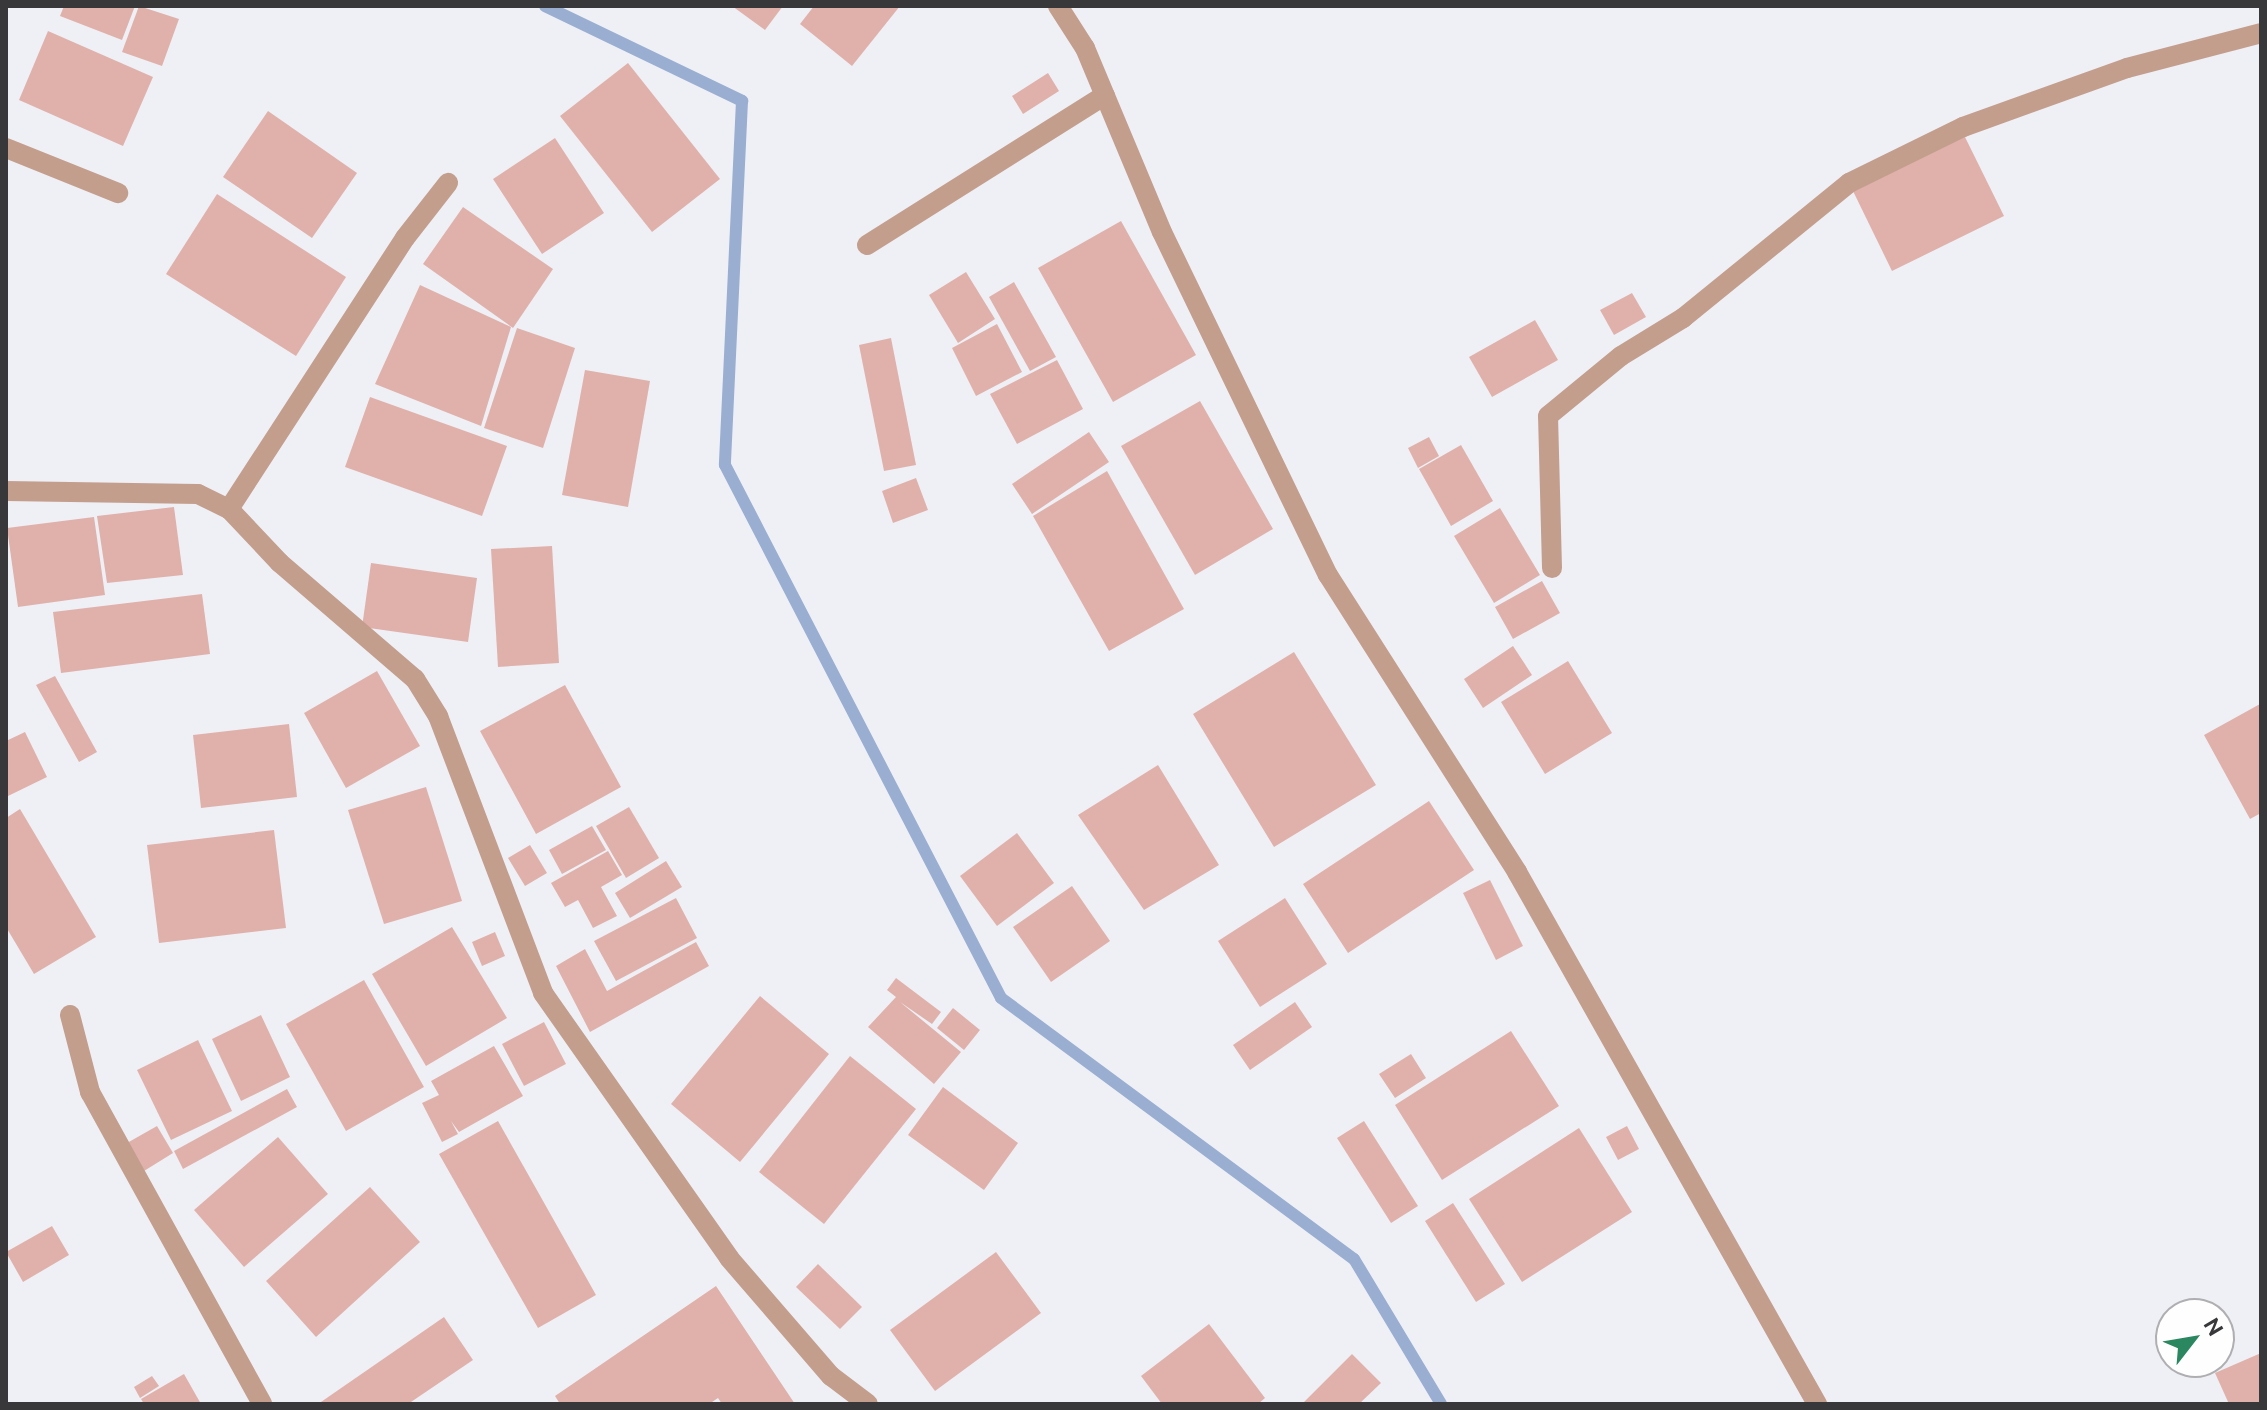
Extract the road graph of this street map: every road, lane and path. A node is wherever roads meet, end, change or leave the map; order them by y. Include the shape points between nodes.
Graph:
1 (1058, 6) edge
2 (2261, 33) edge
3 (1105, 95) junction
4 (6, 148) edge
5 (448, 183) dead end
6 (118, 193) dead end
7 (867, 245) dead end
8 (6, 491) edge
9 (229, 509) junction
10 (1552, 568) dead end
11 (70, 1015) dead end
12 (262, 1404) edge
13 (868, 1404) edge
14 (1817, 1404) edge

1 - 3 street via 1085,48
2 - 10 street via 2127,68 1977,122 1849,183 1683,318 1621,356 1548,416
3 - 7 street
3 - 14 street via 1162,232 1328,575 1517,872
4 - 6 street
5 - 9 street via 405,238
8 - 9 street via 198,494
9 - 13 street via 280,563 415,679 438,716 543,993 729,1258 831,1376
11 - 12 street via 90,1092

